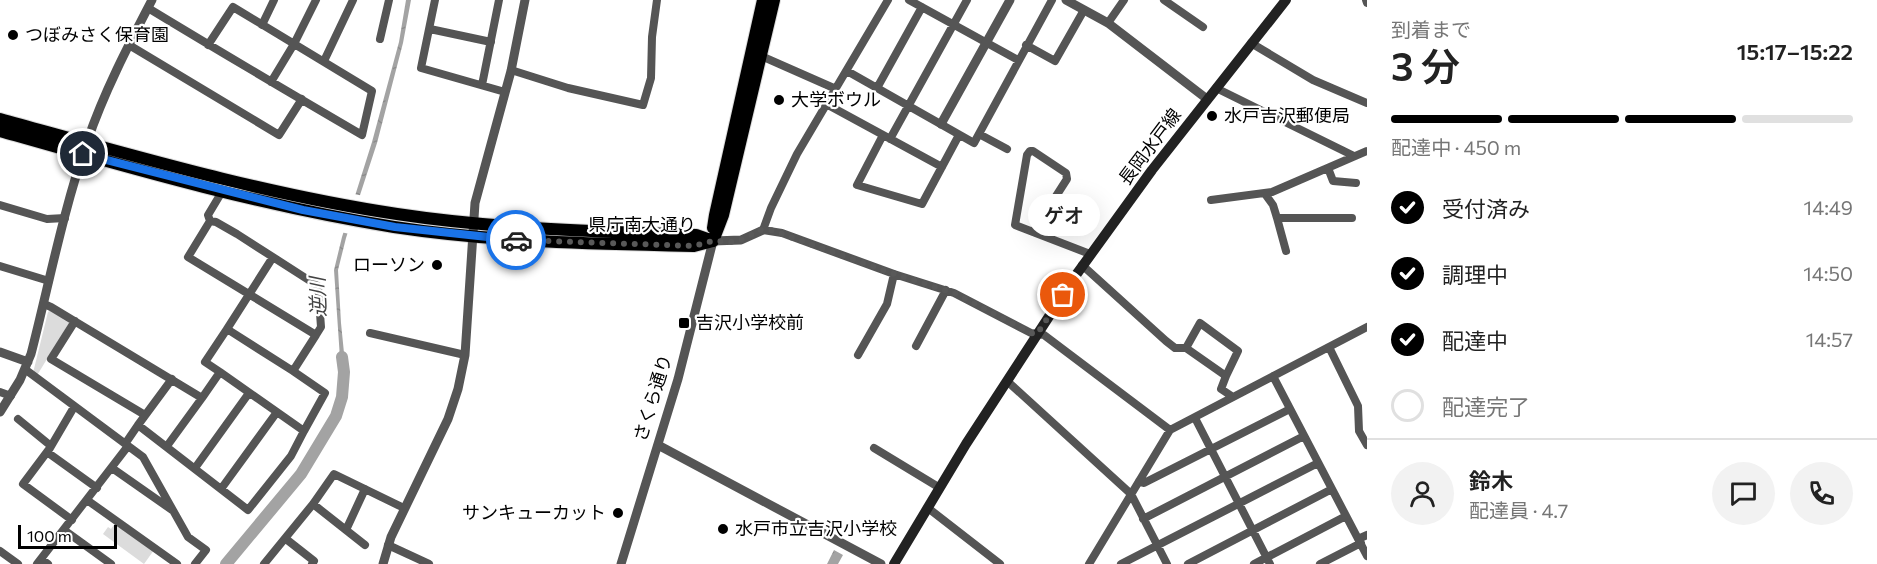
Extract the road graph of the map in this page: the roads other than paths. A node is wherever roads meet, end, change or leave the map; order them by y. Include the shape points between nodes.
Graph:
1 (274, 0) edge
2 (316, 0) edge
3 (389, 0) edge
4 (435, 0) edge
5 (499, 0) edge
6 (525, 0) edge
7 (657, 0) edge
8 (763, 0) edge
9 (774, 0) edge
10 (888, 0) edge
11 (909, 0) edge
12 (967, 0) edge
13 (1010, 0) edge
14 (1052, 0) edge
15 (1066, 0) edge
16 (1124, 0) edge
17 (1164, 0) edge
18 (1286, 0) edge
19 (349, 1) edge
20 (150, 4) edge
21 (922, 7) junction
22 (1084, 10) junction
23 (1108, 23) junction
24 (954, 24) junction
25 (262, 25) junction
26 (1203, 27) dead end
27 (430, 29) junction
28 (380, 39) dead end
29 (491, 42) junction
30 (986, 42) junction
31 (1251, 43) junction
32 (294, 44) junction
33 (129, 45) junction
34 (208, 45) junction
35 (1026, 45) junction
36 (761, 56) junction
37 (1018, 60) junction
38 (324, 61) junction
39 (511, 70) junction
40 (847, 71) junction
41 (271, 82) junction
42 (482, 85) junction
43 (877, 88) junction
44 (1216, 88) junction
45 (836, 89) junction
46 (505, 92) junction
47 (302, 99) junction
48 (1207, 99) junction
49 (1367, 103) edge
50 (828, 105) junction
51 (908, 106) junction
52 (0, 119) edge
53 (940, 124) junction
54 (0, 131) edge
55 (979, 134) junction
56 (959, 135) junction
57 (886, 137) junction
58 (85, 149) junction
59 (1007, 149) dead end
60 (1367, 151) edge
61 (1354, 156) junction
62 (942, 167) junction
63 (1328, 168) junction
64 (1356, 183) dead end
65 (222, 190) junction
66 (1265, 194) junction
67 (1211, 200) dead end
68 (0, 205) edge
69 (340, 211) junction
70 (1277, 218) junction
71 (1352, 218) dead end
72 (65, 219) junction
73 (210, 221) junction
74 (473, 230) junction
75 (763, 230) junction
76 (1033, 232) junction
77 (713, 241) junction
78 (1286, 251) dead end
79 (1090, 255) junction
80 (273, 257) junction
81 (1082, 265) junction
82 (0, 266) edge
83 (894, 274) junction
84 (49, 281) junction
85 (946, 290) junction
86 (250, 295) junction
87 (44, 304) junction
88 (75, 321) junction
89 (1367, 327) edge
90 (227, 329) junction
91 (370, 333) dead end
92 (1037, 334) junction
93 (316, 335) junction
94 (916, 346) dead end
95 (1329, 347) junction
96 (1186, 348) junction
97 (0, 352) edge
98 (465, 355) junction
99 (858, 355) dead end
100 (27, 366) junction
101 (293, 371) junction
102 (220, 372) junction
103 (1226, 376) junction
104 (1273, 376) junction
105 (172, 379) junction
106 (1007, 381) junction
107 (0, 392) edge
108 (249, 393) junction
109 (11, 396) junction
110 (1233, 397) junction
111 (202, 398) junction
112 (75, 407) junction
113 (1290, 409) junction
114 (0, 412) edge
115 (277, 412) junction
116 (145, 415) junction
117 (1195, 418) junction
118 (18, 419) dead end
119 (138, 425) junction
120 (1170, 430) junction
121 (304, 431) junction
122 (1304, 436) junction
123 (126, 445) junction
124 (658, 445) junction
125 (1367, 445) edge
126 (168, 446) junction
127 (874, 448) dead end
128 (49, 449) junction
129 (1211, 449) junction
130 (1318, 463) junction
131 (112, 468) junction
132 (195, 468) junction
133 (1225, 477) junction
134 (1139, 482) junction
135 (97, 488) junction
136 (940, 488) junction
137 (221, 489) junction
138 (365, 489) junction
139 (1332, 489) junction
140 (1131, 494) junction
141 (87, 500) junction
142 (313, 504) junction
143 (1239, 504) junction
144 (404, 508) junction
145 (928, 508) junction
146 (175, 512) junction
147 (1346, 516) junction
148 (1143, 519) junction
149 (72, 520) junction
150 (64, 530) junction
151 (346, 530) junction
152 (1252, 530) junction
153 (1367, 535) edge
154 (286, 539) junction
155 (1359, 541) junction
156 (365, 545) dead end
157 (388, 545) junction
158 (1157, 546) junction
159 (0, 551) edge
160 (1367, 556) edge
161 (39, 561) edge
162 (1268, 561) edge
163 (315, 563) edge
164 (18, 564) edge
165 (48, 564) edge
166 (111, 564) edge
167 (177, 564) edge
168 (195, 564) edge
169 (264, 564) edge
170 (382, 564) edge
171 (429, 564) edge
172 (621, 564) edge
173 (881, 564) edge
174 (894, 564) edge
175 (1000, 564) edge
176 (1089, 564) edge
177 (1121, 564) edge
178 (1167, 564) edge
179 (1188, 564) edge
180 (1254, 564) edge
181 (1320, 564) edge

1 - 25 street
2 - 32 street
3 - 28 street
4 - 27 street
5 - 29 street
6 - 39 street
7 - 39 street via 651,78 643,105
8 - 77 main road, さくら通り via 715,215
9 - 36 main road, さくら通り
10 - 40 street
11 - 21 street
12 - 24 street
13 - 30 street
14 - 35 street
15 - 22 street
16 - 23 street
17 - 26 street
18 - 31 main road, 長岡水戸線
19 - 38 street
20 - 33 street
20 - 34 street
21 - 24 street
21 - 43 street
22 - 23 street
22 - 35 street via 1055,61
23 - 48 street
24 - 30 street
24 - 51 street
25 - 32 street
25 - 34 street via 233,7
27 - 29 street
27 - 42 street via 421,68
29 - 42 street
30 - 37 street
30 - 53 street
31 - 44 main road, 長岡水戸線
31 - 49 street via 1306,76
32 - 38 street
32 - 41 street
33 - 47 street via 279,135
33 - 58 street via 105,94
34 - 41 street
35 - 37 street
36 - 45 street
36 - 77 main road, さくら通り via 723,215
37 - 55 street
38 - 47 street via 372,91 362,135
39 - 46 street
40 - 43 street
40 - 45 street
41 - 47 street
42 - 46 street
43 - 51 street
44 - 48 main road, 長岡水戸線
44 - 61 street
45 - 50 street
46 - 74 street via 479,188
48 - 79 main road, 長岡水戸線
50 - 57 street
50 - 75 street via 786,175
51 - 53 street
51 - 57 street
52 - 58 main road, 県庁南大通り
53 - 56 street
54 - 58 main road, 県庁南大通り
55 - 56 street via 974,143
55 - 59 street
56 - 62 street
57 - 62 street
57 - 62 street via 857,185 922,204
58 - 65 main road, 県庁南大通り
58 - 69 main road, 県庁南大通り via 275,192
58 - 72 street
60 - 61 street
61 - 63 street
63 - 64 street via 1333,181
63 - 66 street
65 - 69 main road, 県庁南大通り
65 - 73 street via 208,215
66 - 67 street
66 - 70 street
68 - 72 street via 47,219
69 - 74 main road, 県庁南大通り
70 - 71 street
70 - 78 street
72 - 84 street
73 - 80 street
73 - 86 street via 188,257
74 - 77 main road, 県庁南大通り via 547,242 694,246
74 - 98 street
75 - 77 street via 741,240
75 - 83 street via 782,233
76 - 76 street via 1015,225 1030,151 1066,173 1067,179
76 - 79 street
77 - 124 street, さくら通り
79 - 81 main road, 長岡水戸線
80 - 86 street
80 - 93 street via 318,286 321,327
81 - 92 main road, 長岡水戸線
81 - 96 street via 1166,342 1175,348
82 - 84 street
83 - 85 street
83 - 99 street via 887,304
84 - 87 street
85 - 92 street
85 - 94 street
86 - 90 street
86 - 93 street
87 - 88 street
87 - 100 street
88 - 105 street
88 - 116 street via 51,359
89 - 95 street
90 - 101 street
90 - 102 street via 205,362
91 - 98 street
92 - 106 main road, 長岡水戸線
92 - 120 street via 1044,335
93 - 101 street
95 - 104 street
95 - 125 street via 1358,405 1359,431
96 - 103 street
96 - 103 street via 1200,323 1238,351
97 - 100 street
98 - 144 street via 448,419
100 - 109 street
100 - 112 street
101 - 121 street via 325,393
102 - 108 street
102 - 111 street
103 - 110 street via 1221,389
104 - 110 street
104 - 113 street
105 - 111 street
105 - 116 street
106 - 136 main road, 長岡水戸線
106 - 140 street
107 - 109 street
108 - 115 street
108 - 132 street
109 - 114 street
110 - 117 street
111 - 126 street
112 - 123 street
112 - 128 street
113 - 122 street
113 - 129 street
115 - 121 street
115 - 137 street
116 - 119 street
117 - 120 street
117 - 129 street
118 - 128 street
119 - 123 street
119 - 126 street
120 - 134 street
121 - 137 street via 291,456 248,510
122 - 130 street
122 - 133 street
123 - 131 street
123 - 146 street via 143,457
124 - 172 street, さくら通り
124 - 173 street
126 - 132 street
127 - 136 street
128 - 135 street
128 - 149 street via 23,484
129 - 133 street
129 - 134 street
130 - 139 street
130 - 143 street
131 - 135 street
131 - 146 street
132 - 137 street
133 - 143 street
133 - 148 street
134 - 140 street
135 - 141 street
136 - 145 main road, 長岡水戸線
138 - 142 street via 334,474
138 - 144 street
138 - 151 street
139 - 147 street
139 - 152 street
140 - 148 street
140 - 176 street
141 - 149 street
141 - 167 street
142 - 151 street
142 - 154 street
143 - 152 street
143 - 158 street
144 - 157 street
145 - 174 main road, 長岡水戸線
145 - 175 street
146 - 168 street via 188,537 206,550
147 - 155 street
147 - 162 street
148 - 158 street
149 - 150 street
150 - 161 street
150 - 166 street
151 - 156 street
152 - 162 street
152 - 179 street
153 - 155 street
154 - 163 street
154 - 169 street
155 - 160 street
155 - 181 street
157 - 170 street
157 - 171 street
158 - 177 street
158 - 178 street
159 - 164 street
161 - 165 street
162 - 180 street

